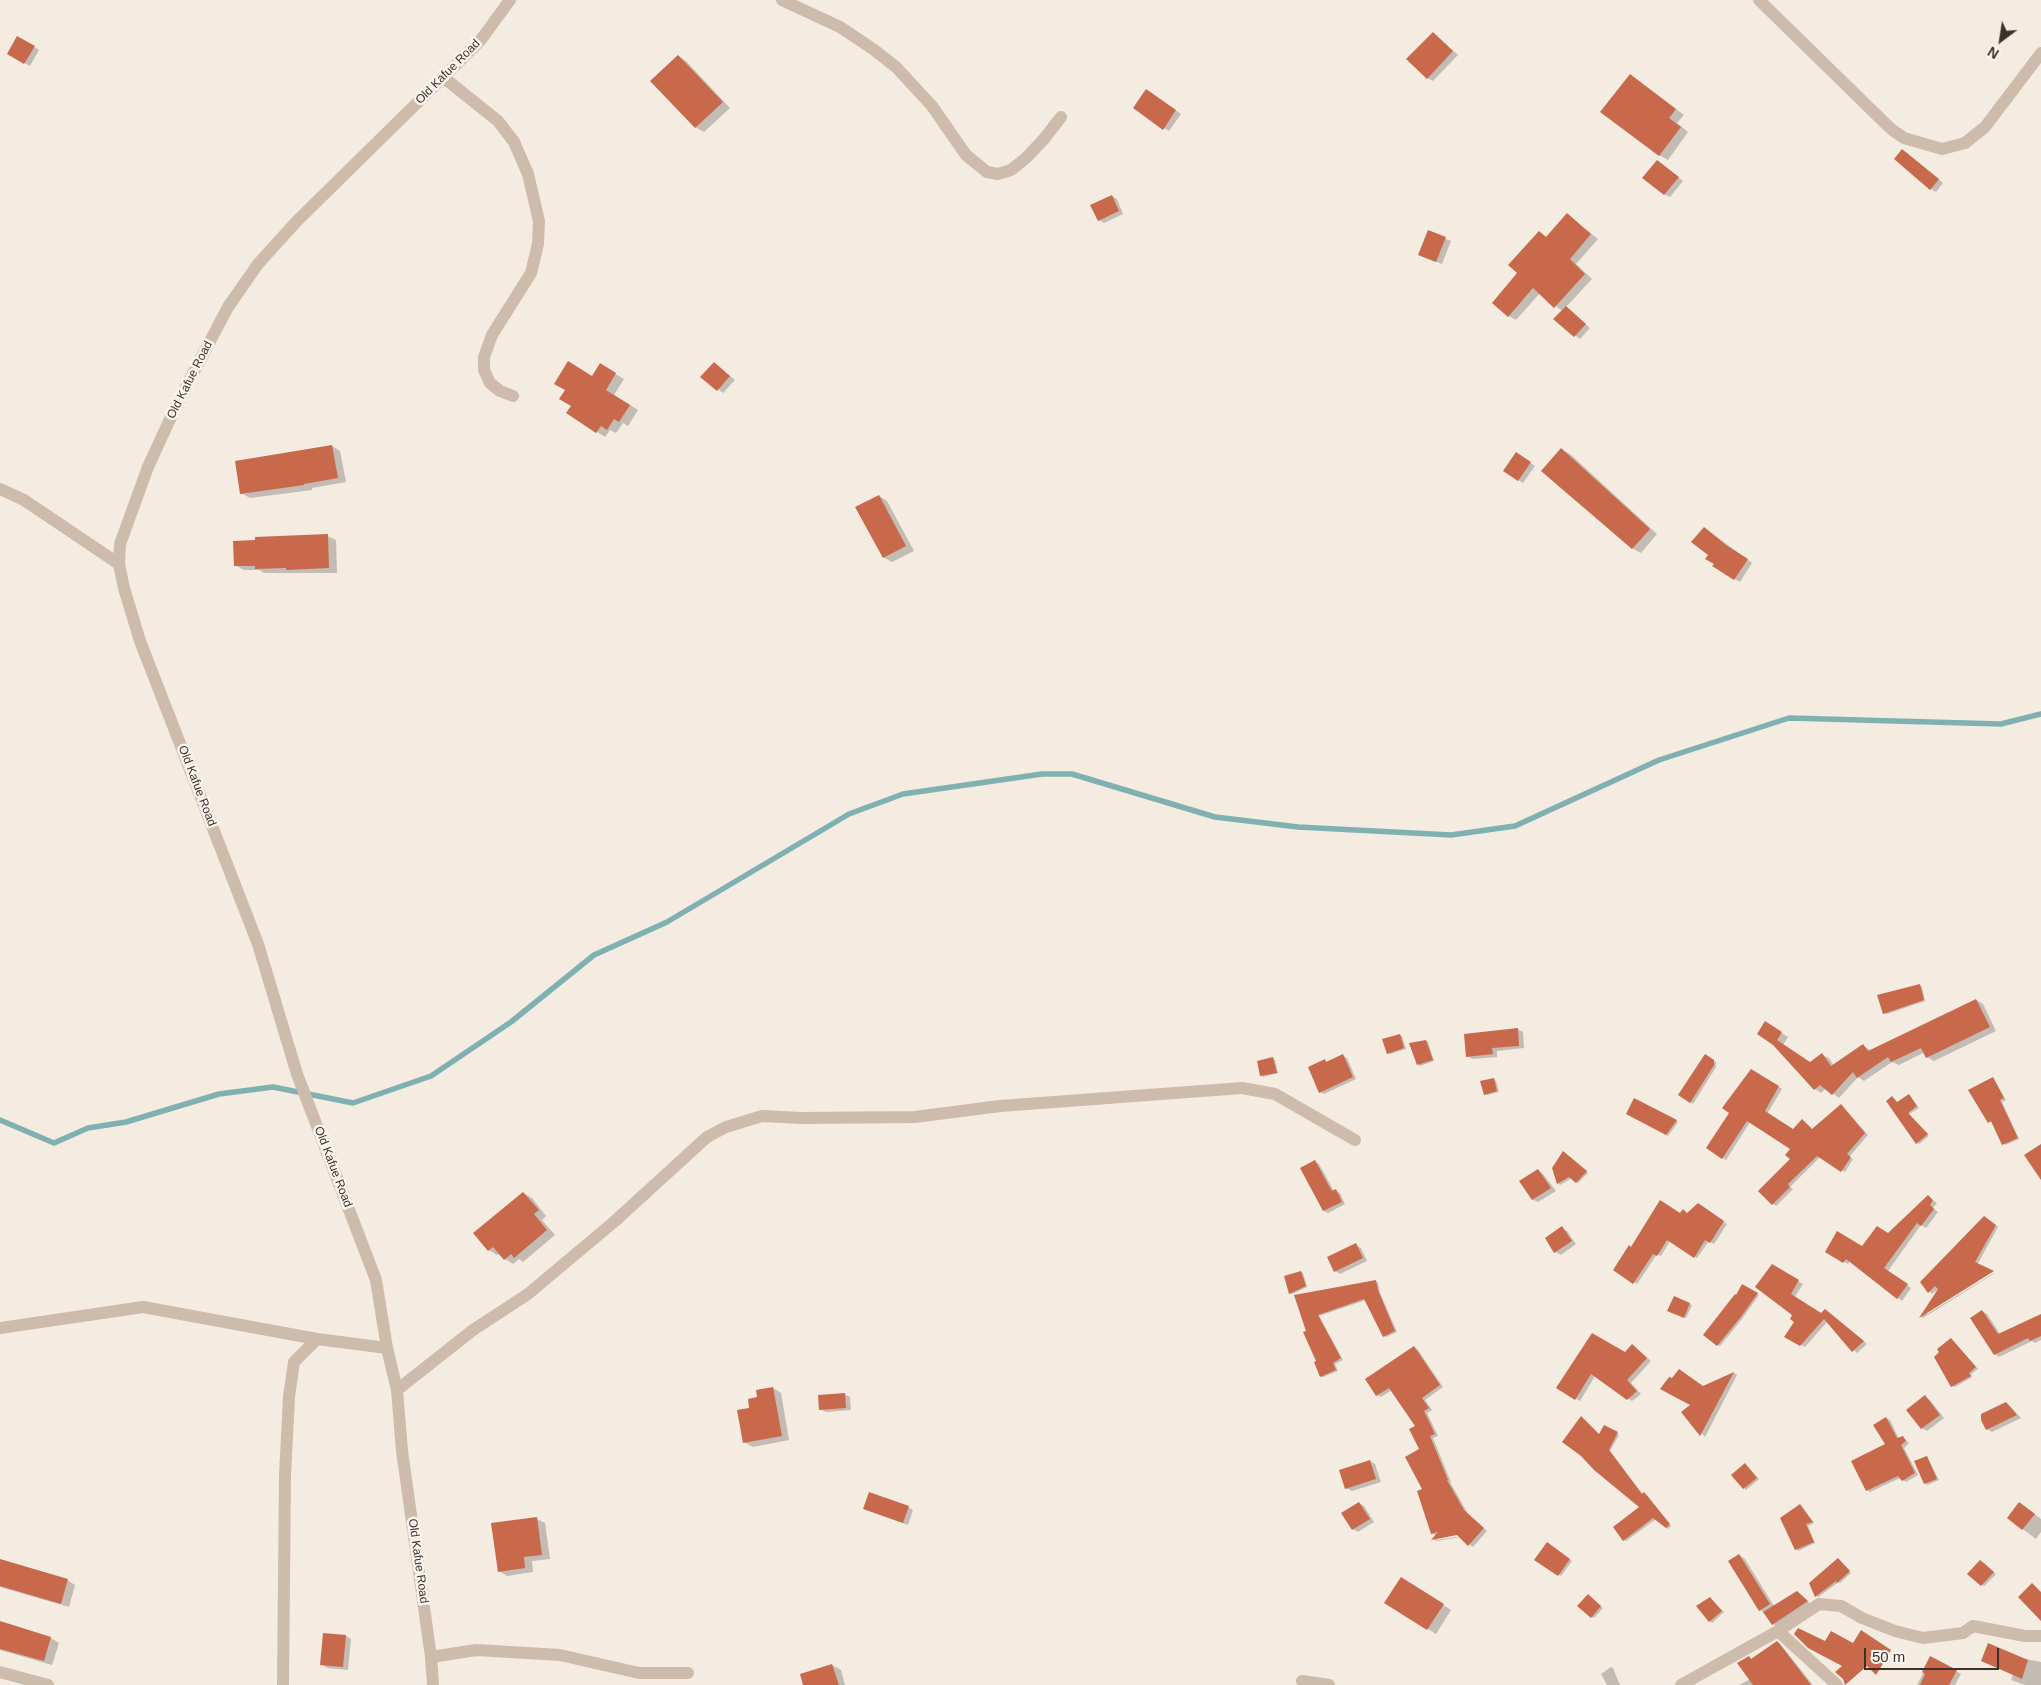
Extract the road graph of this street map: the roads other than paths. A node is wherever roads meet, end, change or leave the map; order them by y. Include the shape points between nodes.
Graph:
1 (510, 0) edge
2 (782, 0) edge
3 (1759, 0) edge
4 (2041, 53) edge
5 (443, 78) junction
6 (1061, 117) dead end
7 (513, 396) dead end
8 (0, 489) edge
9 (119, 564) junction
10 (1355, 1140) dead end
11 (0, 1328) edge
12 (316, 1339) junction
13 (387, 1348) junction
14 (397, 1390) junction
15 (1778, 1631) junction
16 (2041, 1636) edge
17 (431, 1657) junction
18 (0, 1672) edge
19 (688, 1673) dead end
20 (1302, 1681) dead end
21 (48, 1685) edge
22 (283, 1685) edge
23 (433, 1685) edge
24 (1329, 1685) edge
25 (1681, 1685) edge
26 (1837, 1685) edge

1 - 5 street, Old Kafue Road via 480,41
2 - 6 street via 840,27 896,67 932,106 966,155 987,172 998,174 1011,170 1044,139
3 - 4 street via 1891,129 1904,138 1942,149 1965,143 1985,128
5 - 7 street via 498,120 514,142 530,183 538,221 538,244 530,273 492,335 484,357 484,370 490,383
5 - 9 street, Old Kafue Road via 296,222 258,264 228,306 148,467 120,544
8 - 9 street via 24,500
9 - 13 street, Old Kafue Road via 140,641 258,944 297,1074 376,1280
10 - 14 street via 1275,1094 1242,1088 1000,1106 915,1118 762,1116 726,1127 707,1137 528,1294 473,1330
11 - 12 street via 142,1307
12 - 13 street
12 - 22 street via 294,1362 289,1397
13 - 14 street, Old Kafue Road
14 - 17 street, Old Kafue Road via 402,1451
15 - 16 street via 1819,1604 1842,1606 1895,1631 1924,1638 1963,1633 1973,1626
15 - 25 street
15 - 26 street
17 - 19 street via 476,1650 560,1654 639,1673
17 - 23 street, Old Kafue Road
18 - 21 street
20 - 24 street

